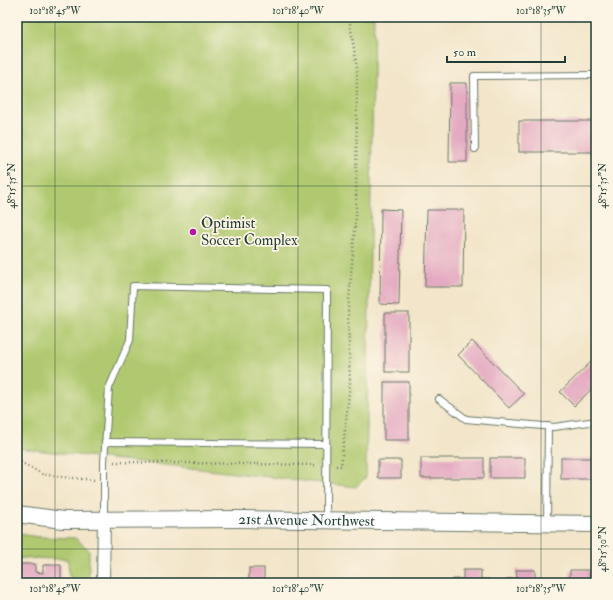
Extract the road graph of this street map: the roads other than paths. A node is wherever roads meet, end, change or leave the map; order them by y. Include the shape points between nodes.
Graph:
1 (596, 75) edge
2 (475, 148) dead end
3 (439, 399) dead end
4 (596, 421) edge
5 (548, 426) junction
6 (105, 442) junction
7 (326, 444) junction
8 (17, 514) edge
9 (104, 520) junction
10 (326, 520) junction
11 (547, 524) junction
12 (596, 524) edge
13 (103, 583) edge

1 - 2 lane via 474,76
3 - 5 lane via 466,419
4 - 5 lane
5 - 11 lane
6 - 7 lane
6 - 7 lane via 110,388 130,340 133,286 327,290
6 - 9 lane
7 - 10 lane
8 - 9 street, 21st Avenue Northwest via 63,520
9 - 10 street, 21st Avenue Northwest
9 - 13 street
10 - 11 street, 21st Avenue Northwest
11 - 12 street, 21st Avenue Northwest

